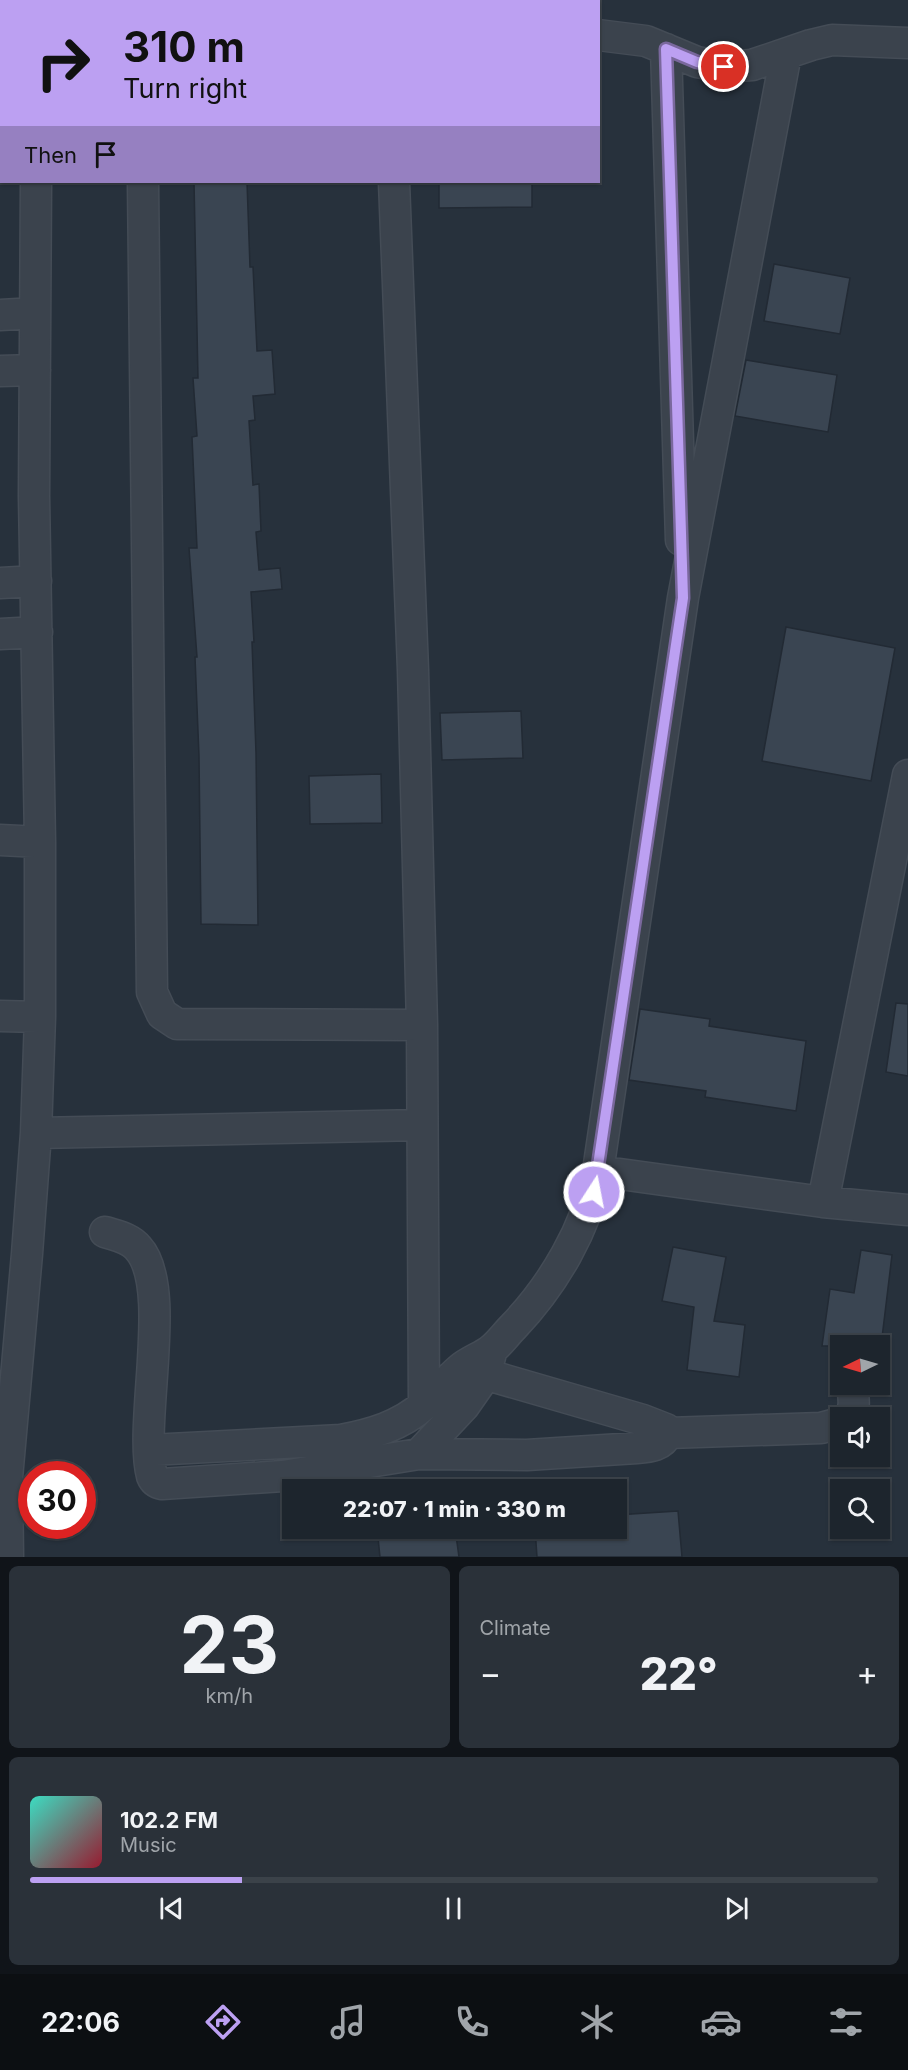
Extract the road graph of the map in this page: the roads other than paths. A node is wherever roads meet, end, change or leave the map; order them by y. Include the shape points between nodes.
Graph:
1 (600, 35) edge
2 (908, 43) edge
3 (666, 49) junction
4 (786, 54) junction
5 (36, 183) edge
6 (143, 183) edge
7 (394, 183) edge
8 (35, 313) junction
9 (0, 315) edge
10 (35, 370) junction
11 (0, 371) edge
12 (36, 581) junction
13 (0, 583) edge
14 (683, 598) junction
15 (37, 632) junction
16 (0, 634) edge
17 (908, 775) edge
18 (0, 840) edge
19 (40, 842) junction
20 (0, 1016) edge
21 (40, 1017) junction
22 (422, 1025) junction
23 (422, 1125) junction
24 (36, 1132) junction
25 (598, 1172) junction
26 (823, 1202) junction
27 (908, 1210) edge
28 (105, 1233) dead end
29 (479, 1364) junction
30 (424, 1405) junction
31 (830, 1426) edge
32 (668, 1433) junction
33 (150, 1450) junction
34 (419, 1454) junction
35 (4, 1478) edge
36 (8, 1557) edge

1 - 3 street via 646,41
2 - 4 street via 832,40
3 - 4 street via 697,62 724,67 752,65
3 - 14 street
4 - 14 street
5 - 8 street
6 - 22 street via 152,992 162,1014 177,1024
7 - 22 street
8 - 9 street
8 - 10 street
10 - 11 street
10 - 12 street
12 - 13 street
12 - 15 street
14 - 25 street
15 - 16 street
15 - 19 street
17 - 26 street
18 - 19 street
19 - 21 street
20 - 21 street
21 - 24 street
22 - 23 street
23 - 24 street
23 - 30 street
24 - 35 street
25 - 26 street
25 - 29 street via 581,1225 556,1273
26 - 27 street
28 - 33 street via 125,1238 138,1247 147,1260 151,1277 154,1314
29 - 30 street
29 - 32 street via 643,1420
29 - 34 street via 464,1406
30 - 33 street via 393,1426 341,1440
31 - 32 street
32 - 34 street via 661,1443 637,1448 526,1455
33 - 34 street via 152,1476 162,1484 283,1476
35 - 36 street

